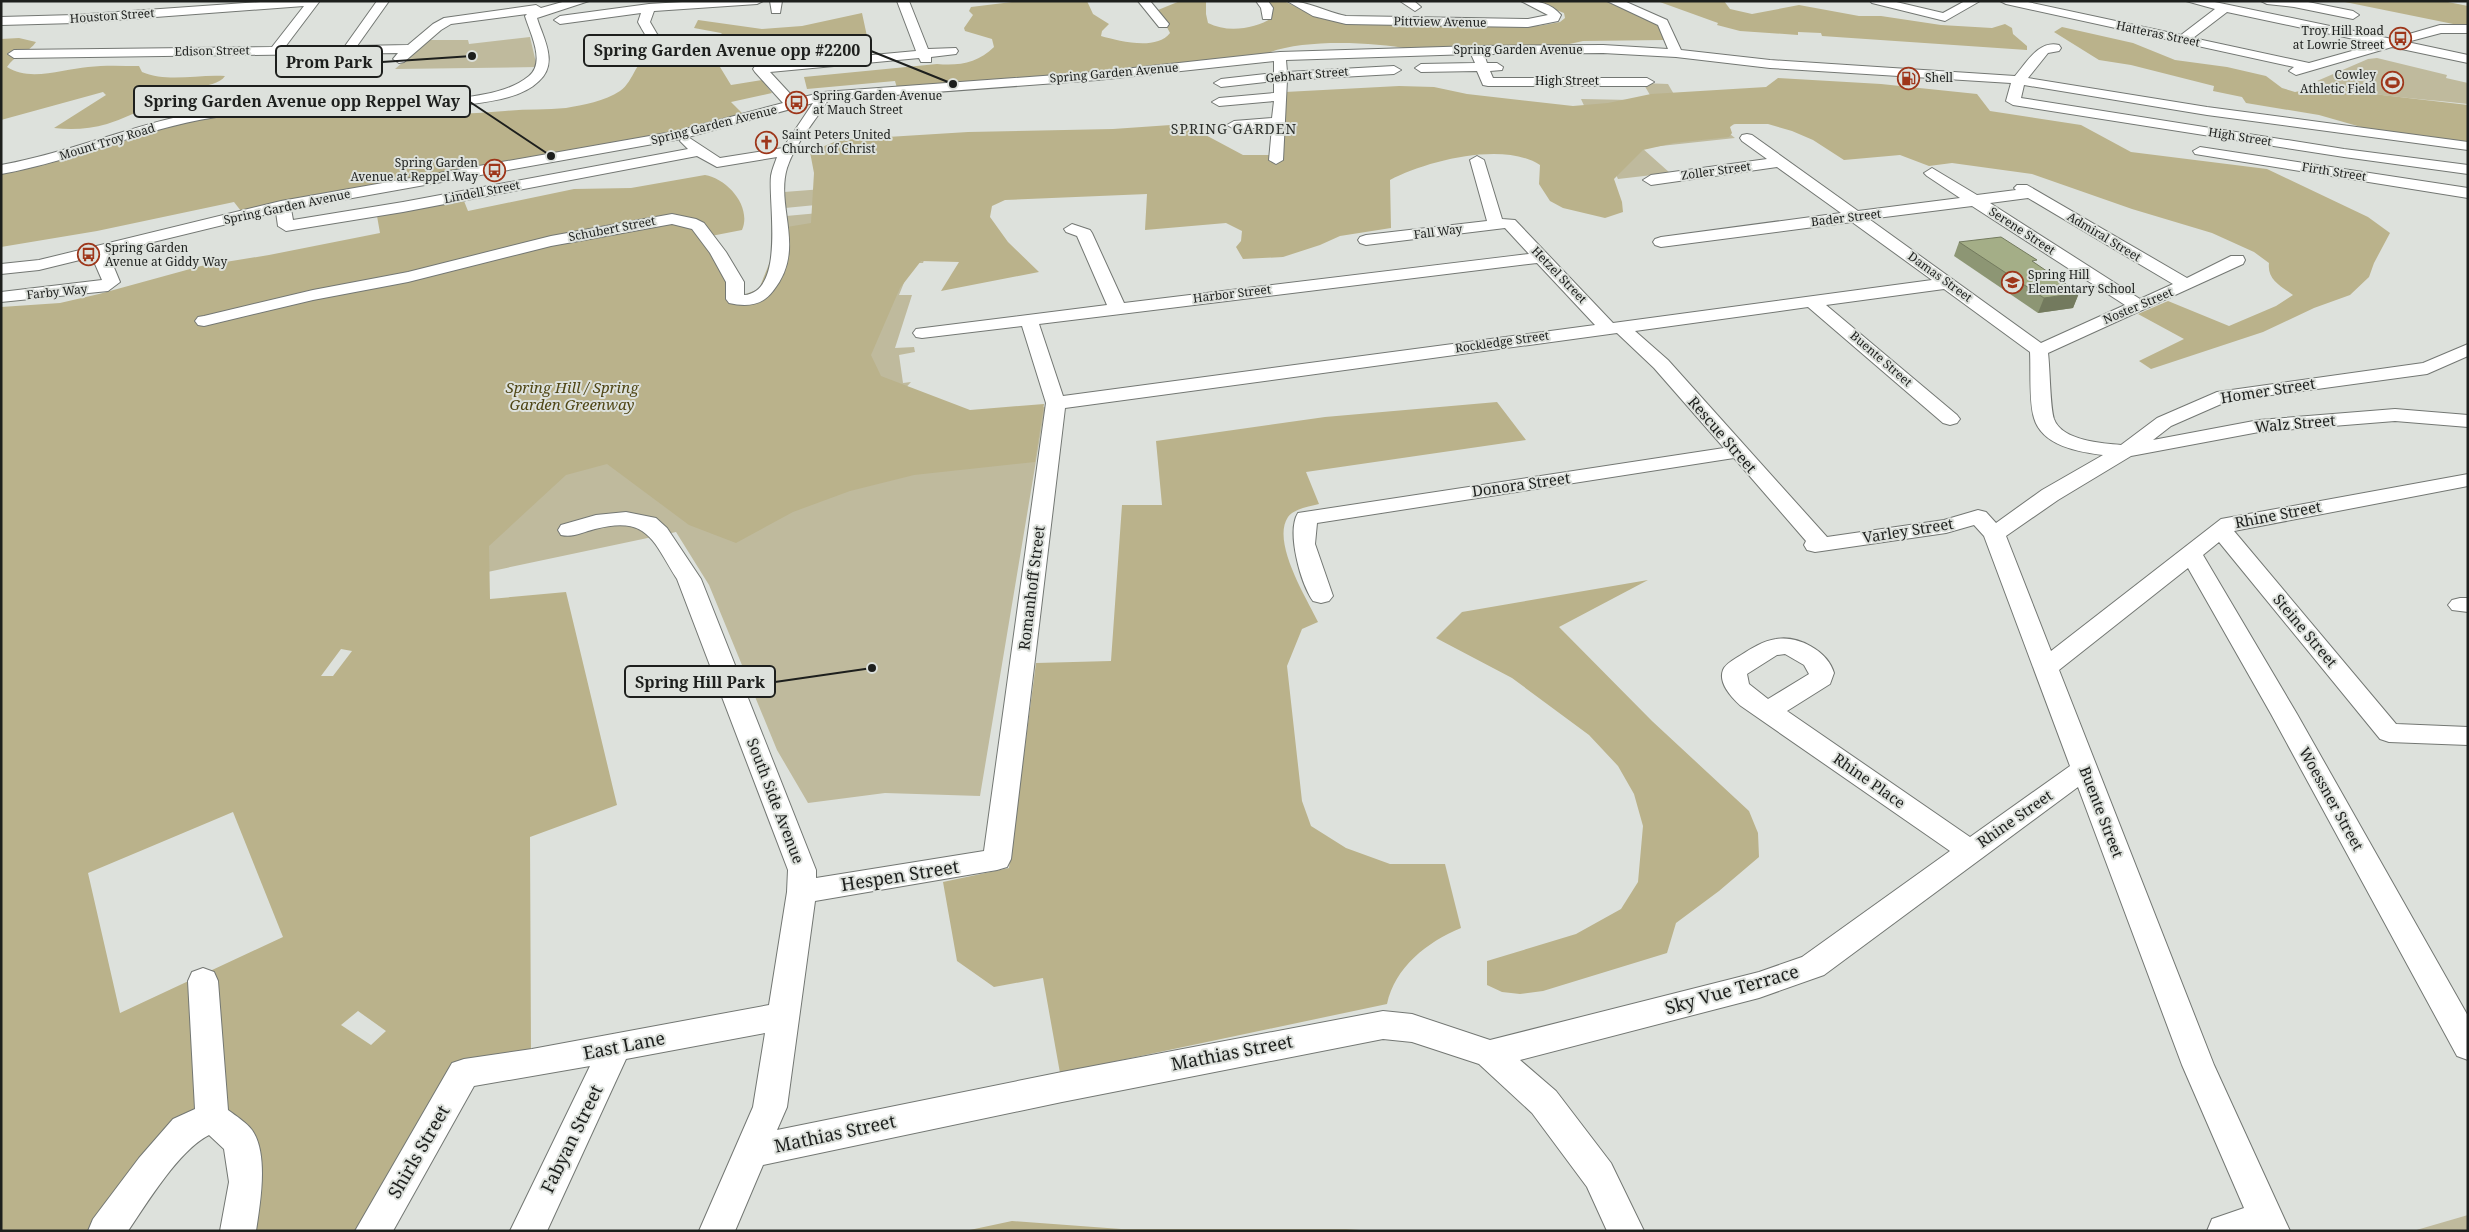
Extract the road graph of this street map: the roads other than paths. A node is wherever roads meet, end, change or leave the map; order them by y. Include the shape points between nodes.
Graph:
1 (383, 1) edge
2 (583, 1) edge
3 (758, 1) edge
4 (903, 1) edge
5 (1144, 1) edge
6 (1262, 1) edge
7 (1293, 1) edge
8 (1527, 1) edge
9 (1613, 1) edge
10 (1876, 1) edge
11 (1974, 1) edge
12 (2006, 1) edge
13 (2192, 1) edge
14 (2267, 1) edge
15 (313, 2) edge
16 (1410, 4) edge
17 (2085, 6) dead end
18 (2226, 6) edge
19 (650, 8) junction
20 (535, 11) edge
21 (1364, 14) dead end
22 (2070, 15) junction
23 (2353, 15) dead end
24 (1267, 16) dead end
25 (2208, 20) junction
26 (1, 21) edge
27 (1163, 24) dead end
28 (2227, 24) dead end
29 (2468, 29) edge
30 (2182, 40) junction
31 (2393, 42) junction
32 (2055, 48) dead end
33 (349, 49) junction
34 (411, 49) junction
35 (1553, 49) junction
36 (276, 50) junction
37 (668, 50) dead end
38 (1476, 50) junction
39 (952, 51) dead end
40 (2364, 52) junction
41 (1676, 53) junction
42 (14, 54) dead end
43 (925, 56) junction
44 (1280, 56) junction
45 (2392, 58) dead end
46 (2468, 59) edge
47 (392, 64) dead end
48 (1511, 66) dead end
49 (1482, 67) junction
50 (2310, 67) junction
51 (1421, 68) dead end
52 (1394, 70) dead end
53 (1281, 76) junction
54 (2280, 76) dead end
55 (2020, 80) junction
56 (1647, 82) dead end
57 (1221, 83) dead end
58 (1566, 83) junction
59 (824, 96) junction
60 (1281, 96) junction
61 (1218, 102) dead end
62 (792, 105) junction
63 (1279, 122) junction
64 (1234, 124) dead end
65 (679, 135) junction
66 (1747, 138) dead end
67 (2435, 142) junction
68 (2468, 146) edge
69 (698, 151) junction
70 (789, 151) junction
71 (2200, 151) dead end
72 (1276, 160) dead end
73 (1477, 160) dead end
74 (1780, 162) junction
75 (2427, 164) junction
76 (1, 170) edge
77 (2468, 170) edge
78 (1932, 173) dead end
79 (1651, 180) dead end
80 (2432, 188) junction
81 (2026, 190) joint
82 (2468, 193) edge
83 (1977, 200) junction
84 (281, 206) junction
85 (1857, 216) junction
86 (1503, 224) junction
87 (1072, 229) dead end
88 (1366, 240) dead end
89 (1661, 242) dead end
90 (98, 250) junction
91 (1541, 257) junction
92 (2237, 260) dead end
93 (1, 269) edge
94 (1949, 283) junction
95 (2186, 285) junction
96 (1, 297) edge
97 (1811, 301) junction
98 (2138, 305) junction
99 (1117, 308) junction
100 (1030, 320) junction
101 (204, 322) dead end
102 (1615, 327) junction
103 (922, 333) dead end
104 (2468, 349) edge
105 (2039, 350) junction
106 (1056, 403) junction
107 (1950, 419) dead end
108 (2468, 421) edge
109 (2125, 451) junction
110 (1736, 452) junction
111 (2468, 480) edge
112 (2220, 529) junction
113 (569, 530) dead end
114 (1994, 534) junction
115 (1818, 544) joint
116 (2191, 554) junction
117 (1321, 596) dead end
118 (2045, 668) junction
119 (1768, 711) dead end
120 (2468, 736) edge
121 (2084, 769) junction
122 (1970, 851) junction
123 (997, 859) joint
124 (802, 892) junction
125 (204, 982) dead end
126 (784, 1016) junction
127 (2468, 1046) edge
128 (616, 1047) junction
129 (1490, 1054) junction
130 (464, 1073) joint
131 (212, 1116) junction
132 (752, 1151) junction
133 (2269, 1225) edge
134 (106, 1231) edge
135 (238, 1231) edge
136 (374, 1231) edge
137 (528, 1231) edge
138 (717, 1231) edge
139 (1626, 1231) edge
140 (2225, 1231) edge

1 - 33 street
2 - 20 street
3 - 19 street
4 - 43 street
5 - 27 street
6 - 24 street via 1267,8
7 - 8 street, Pittview Avenue via 1317,13 1346,20 1528,23 1554,18 1553,12
9 - 41 street via 1663,23
10 - 11 street via 1945,17
12 - 22 street, Hatteras Street
13 - 18 street
14 - 23 street
15 - 26 street, Houston Street
15 - 36 street
16 - 21 street
17 - 22 street
18 - 25 street
18 - 31 street
19 - 20 street
19 - 37 street via 644,22 659,44
20 - 34 street via 447,16
20 - 76 street, Mount Troy Road via 544,61 542,71 524,85 497,95 374,112 247,110 212,113 37,163
22 - 30 street, Hatteras Street
25 - 28 street
25 - 30 street
29 - 31 street via 2440,28
30 - 50 street, Hatteras Street
31 - 40 street
31 - 46 street
32 - 55 street via 2044,50
33 - 34 street, Edison Street
33 - 36 street, Edison Street
34 - 47 street
35 - 38 street, Spring Garden Avenue
35 - 41 street, Spring Garden Avenue
35 - 58 street
36 - 42 street, Edison Street
38 - 44 street, Spring Garden Avenue
38 - 49 street
39 - 43 street
40 - 45 street
40 - 50 street
41 - 55 street, Spring Garden Avenue via 1770,64
43 - 62 street via 760,69
44 - 53 street
44 - 59 street, Spring Garden Avenue via 1098,76
48 - 49 street
49 - 51 street
49 - 58 street, High Street via 1488,82
50 - 54 street
52 - 53 street, Gebhart Street
53 - 57 street, Gebhart Street
53 - 60 street
55 - 67 street, Spring Garden Avenue via 2208,111
55 - 75 street, High Street via 2013,101
56 - 58 street, High Street
59 - 62 street, Spring Garden Avenue
59 - 70 street, Schubert Street
60 - 61 street
60 - 63 street
62 - 65 street, Spring Garden Avenue
63 - 64 street
63 - 72 street
65 - 69 street
65 - 84 street, Spring Garden Avenue
66 - 74 street, Damas Street
67 - 68 street
67 - 75 street
69 - 70 street via 717,163
69 - 84 street, Lindell Street via 286,226
70 - 101 street, Schubert Street via 780,170 781,248 771,283 760,297 752,301 735,299 735,282 698,226 672,219 551,241 408,277 313,295
71 - 80 street, Firth Street
73 - 86 street, Hetzel Street
74 - 79 street, Zoller Street
74 - 85 street, Damas Street
75 - 77 street, High Street
75 - 80 street
78 - 83 street, Serene Street
80 - 82 street, Firth Street
81 - 83 street, Bader Street
81 - 95 street, Admiral Street
83 - 85 street, Bader Street
83 - 98 street, Serene Street
84 - 90 street, Spring Garden Avenue
85 - 89 street, Bader Street
85 - 94 street, Damas Street
86 - 88 street, Fall Way
86 - 91 street, Hetzel Street
87 - 99 street via 1084,233
90 - 93 street, Spring Garden Avenue via 39,265
90 - 96 street, Farby Way via 110,282 102,287
91 - 99 street, Harbor Street
91 - 102 street, Hetzel Street
92 - 95 street, Noster Street
94 - 97 street, Rockledge Street
94 - 105 street, Damas Street
95 - 98 street, Noster Street
97 - 102 street, Rockledge Street
97 - 107 street, Buente Street
98 - 105 street, Noster Street
99 - 100 street, Harbor Street
100 - 103 street, Harbor Street
100 - 106 street, Romanhoff Street
102 - 106 street, Rockledge Street
102 - 110 street, Rescue Street via 1661,364
104 - 109 street, Homer Street via 2426,368 2224,396 2164,422
105 - 109 street via 2044,419 2049,429 2078,445
106 - 123 street, Romanhoff Street
108 - 109 street, Walz Street via 2395,415 2259,426
109 - 114 street via 2050,495
110 - 115 street, Rescue Street
110 - 117 street, Donora Street via 1306,518 1304,544
111 - 112 street, Rhine Street via 2243,520
112 - 116 street, Rhine Street
112 - 120 street, Steine Street via 2389,732
113 - 124 street, South Side Avenue via 596,522 626,519 648,523 659,533 688,579 802,870
114 - 115 street, Varley Street via 1978,517 1946,526
114 - 118 street, Buente Street
116 - 118 street, Rhine Street
116 - 127 street, Woessner Street via 2284,714
118 - 121 street, Buente Street
119 - 122 street, Rhine Place
121 - 122 street, Rhine Street
121 - 133 street, Buente Street via 2198,1065
122 - 129 street, Sky Vue Terrace via 1813,966 1759,985
123 - 124 street, Hespen Street
124 - 126 street, South Side Avenue
125 - 131 street
126 - 128 street, East Lane
126 - 132 street, South Side Avenue via 770,1107
128 - 130 street, East Lane
128 - 137 street, Fabyan Street
129 - 132 street, Mathias Street via 1412,1028 1375,1026
129 - 139 street, Mathias Street via 1544,1102 1599,1175
130 - 136 street, Shirls Street
131 - 134 street via 186,1130 151,1169
131 - 135 street via 240,1142 246,1182
132 - 138 street, South Side Avenue
133 - 140 street

